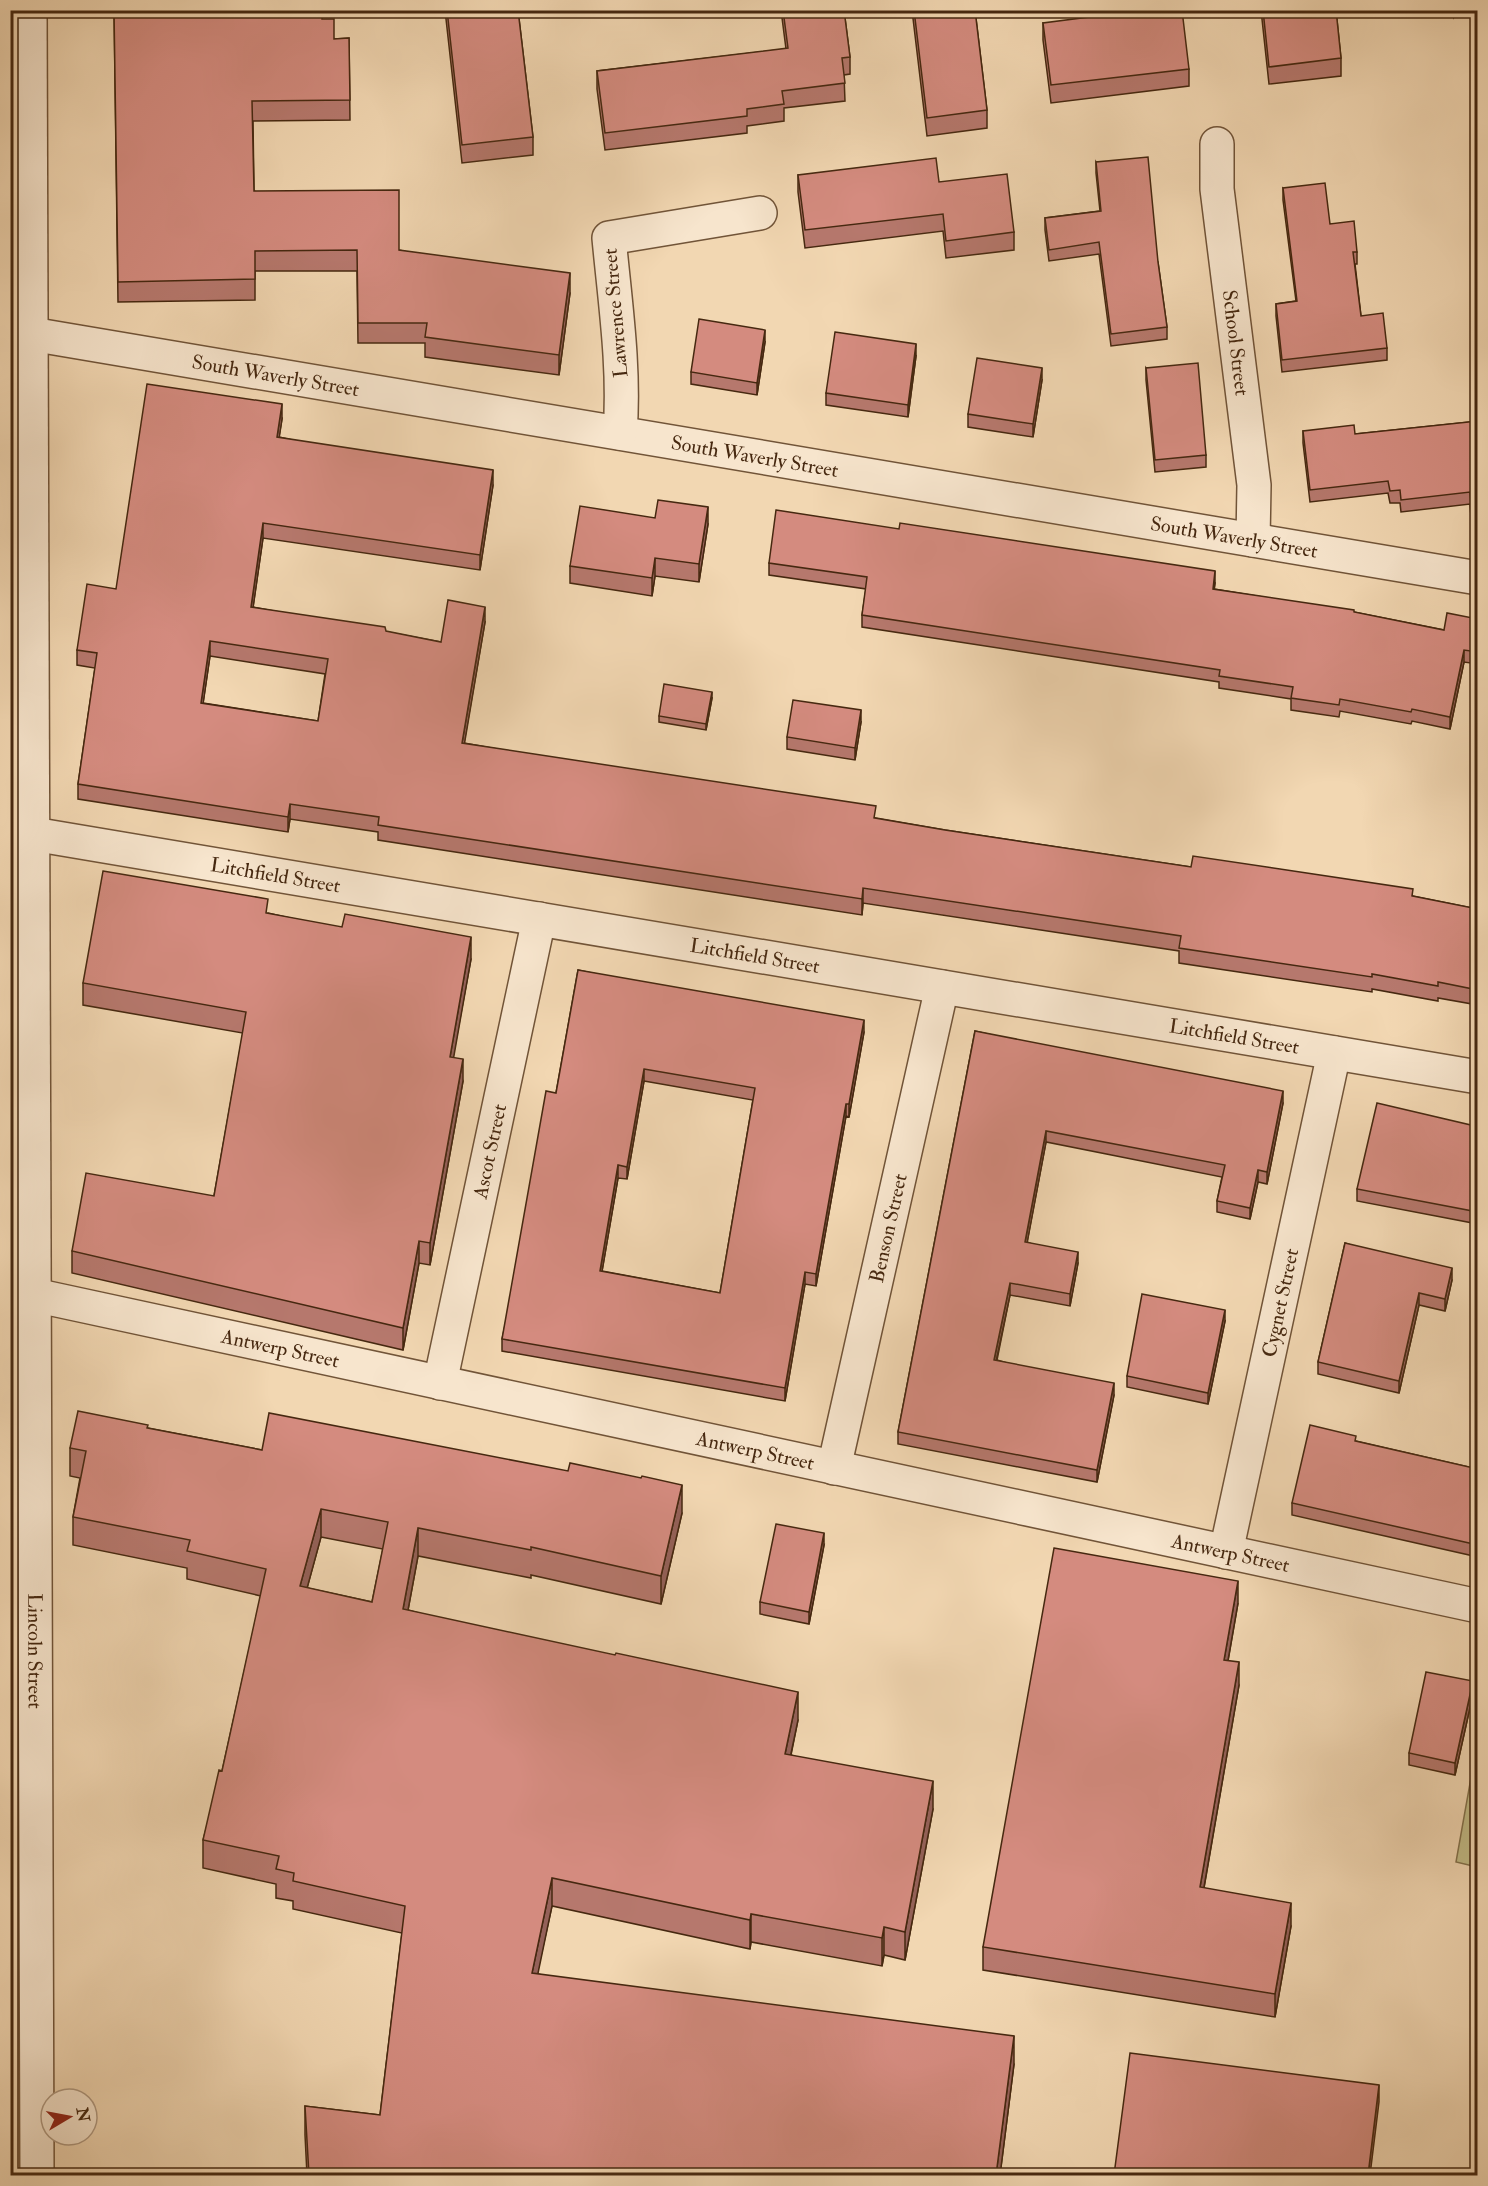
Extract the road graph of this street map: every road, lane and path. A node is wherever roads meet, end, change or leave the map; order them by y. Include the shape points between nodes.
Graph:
1 (30, 10) edge
2 (1217, 144) dead end
3 (760, 213) dead end
4 (31, 334) junction
5 (620, 433) junction
6 (1253, 540) junction
7 (1478, 578) edge
8 (33, 834) junction
9 (539, 919) junction
10 (942, 987) junction
11 (1334, 1053) junction
12 (1478, 1077) edge
13 (34, 1295) junction
14 (440, 1383) junction
15 (834, 1468) junction
16 (1226, 1552) junction
17 (1478, 1606) edge
18 (37, 2175) edge

1 - 4 street, Lincoln Street
2 - 6 street, School Street via 1217,189 1254,485
3 - 5 street, Lawrence Street via 609,238 621,367
4 - 5 street, South Waverly Street
4 - 8 street, Lincoln Street
5 - 6 street, South Waverly Street
6 - 7 street, South Waverly Street
8 - 9 street, Litchfield Street
8 - 13 street, Lincoln Street
9 - 10 street, Litchfield Street
9 - 14 street, Ascot Street
10 - 11 street, Litchfield Street
10 - 15 street, Benson Street
11 - 12 street, Litchfield Street
11 - 16 street, Cygnet Street
13 - 14 street, Antwerp Street
13 - 18 street, Lincoln Street
14 - 15 street, Antwerp Street
15 - 16 street, Antwerp Street
16 - 17 street, Antwerp Street

